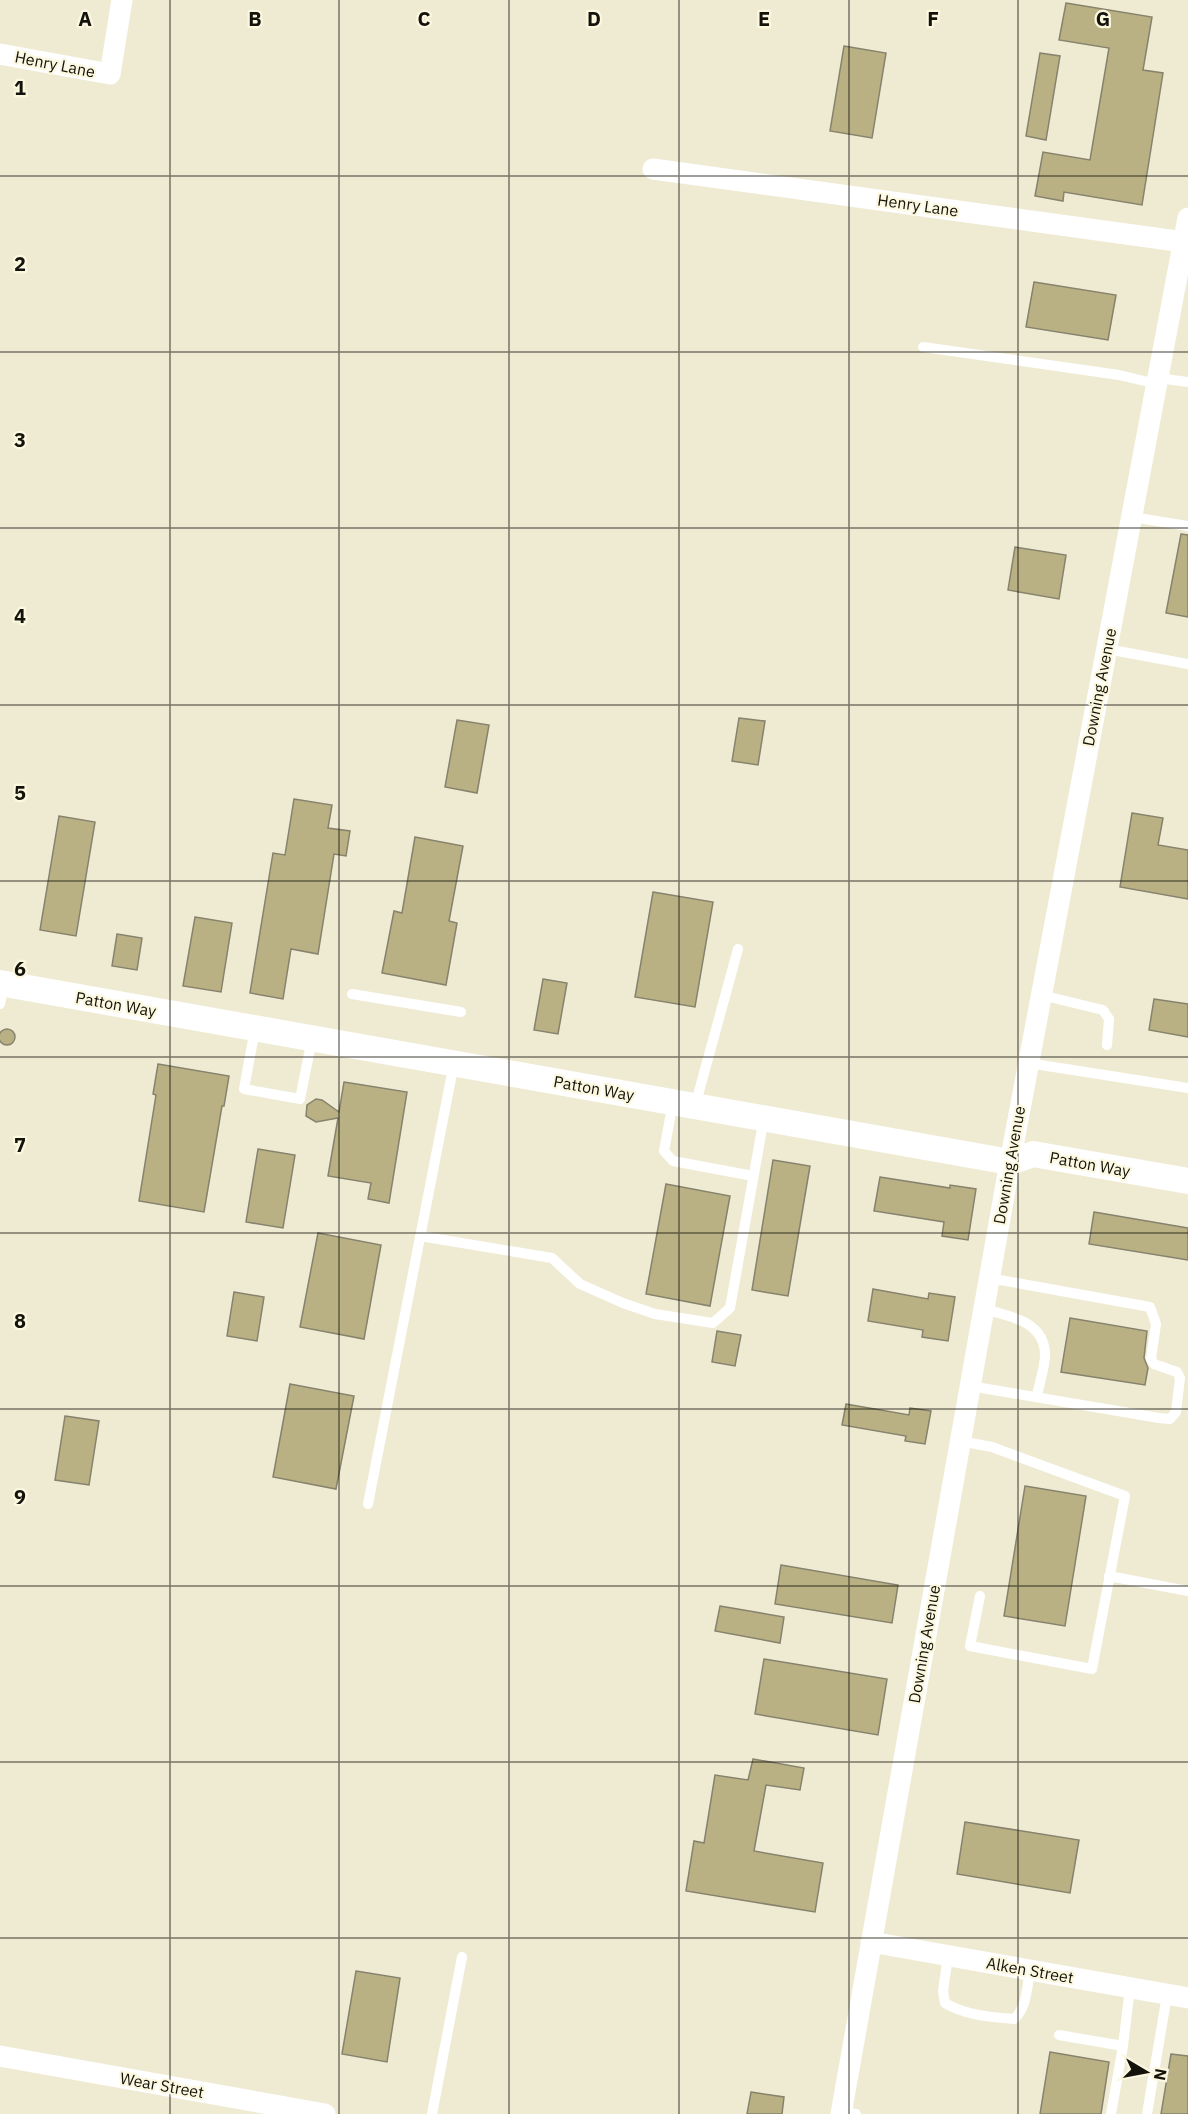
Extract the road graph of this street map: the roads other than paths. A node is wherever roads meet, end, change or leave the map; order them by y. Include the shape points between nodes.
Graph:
1 (122, 0) edge
2 (0, 54) edge
3 (653, 169) dead end
4 (1188, 218) edge
5 (1184, 242) junction
6 (923, 347) dead end
7 (1157, 381) junction
8 (1188, 382) edge
9 (1132, 517) junction
10 (1188, 526) edge
11 (1107, 649) junction
12 (1188, 664) edge
13 (738, 949) dead end
14 (1, 990) edge
15 (352, 994) dead end
16 (1041, 995) junction
17 (461, 1012) dead end
18 (255, 1028) junction
19 (312, 1038) junction
20 (1107, 1045) dead end
21 (454, 1063) junction
22 (1028, 1063) junction
23 (1188, 1088) edge
24 (684, 1104) junction
25 (764, 1118) junction
26 (1010, 1162) junction
27 (753, 1176) junction
28 (1188, 1181) edge
29 (420, 1236) junction
30 (989, 1278) junction
31 (984, 1309) junction
32 (970, 1386) junction
33 (1037, 1396) junction
34 (960, 1441) junction
35 (368, 1504) dead end
36 (1109, 1576) junction
37 (1188, 1591) edge
38 (980, 1596) dead end
39 (872, 1942) junction
40 (948, 1956) junction
41 (462, 1957) dead end
42 (1030, 1970) junction
43 (1130, 1988) junction
44 (1167, 1995) junction
45 (1188, 1998) edge
46 (1059, 2035) dead end
47 (1124, 2046) junction
48 (0, 2056) edge
49 (846, 2113) edge
50 (325, 2114) edge
51 (432, 2114) edge
52 (1111, 2114) edge
53 (1147, 2114) edge

1 - 2 street, Henry Lane via 110,74
3 - 5 street, Henry Lane
4 - 5 street, Downing Avenue
5 - 7 street, Downing Avenue
6 - 7 lane
7 - 8 lane
7 - 9 street, Downing Avenue
9 - 10 lane
9 - 11 street, Downing Avenue
11 - 12 lane
11 - 16 street, Downing Avenue
13 - 24 lane
14 - 18 street, Patton Way
15 - 17 lane
16 - 20 lane via 1103,1010 1108,1019
16 - 22 street, Downing Avenue
18 - 19 street, Patton Way
18 - 19 lane via 244,1089 300,1099
19 - 21 street, Patton Way
21 - 24 street, Patton Way
21 - 29 lane
22 - 23 lane
22 - 26 street, Downing Avenue
24 - 25 street, Patton Way
24 - 27 lane via 664,1151 673,1161
25 - 26 street, Patton Way
25 - 27 lane
26 - 28 street, Patton Way via 1033,1154
26 - 30 street, Downing Avenue
27 - 29 lane via 730,1308 713,1323 655,1314 623,1302 580,1284 552,1258
29 - 35 lane
30 - 31 street, Downing Avenue
30 - 33 lane via 1150,1307 1156,1324 1151,1359 1154,1364 1177,1372 1180,1378 1176,1412 1170,1419
31 - 32 street, Downing Avenue
31 - 33 lane via 1019,1318 1031,1325 1042,1341 1045,1355
32 - 33 lane
32 - 34 street, Downing Avenue
34 - 36 lane via 992,1447 1125,1496
34 - 39 street, Downing Avenue
36 - 37 lane
36 - 38 lane via 1092,1668 970,1646
39 - 40 street, Alken Street
39 - 49 street, Downing Avenue
40 - 42 street, Alken Street
40 - 42 lane via 945,2003 956,2010 991,2016 1014,2019 1019,2014
41 - 51 lane
42 - 43 street, Alken Street
43 - 44 street, Alken Street
43 - 47 lane
44 - 45 street, Alken Street
44 - 53 lane
46 - 47 lane
47 - 52 lane
48 - 50 street, Wear Street

